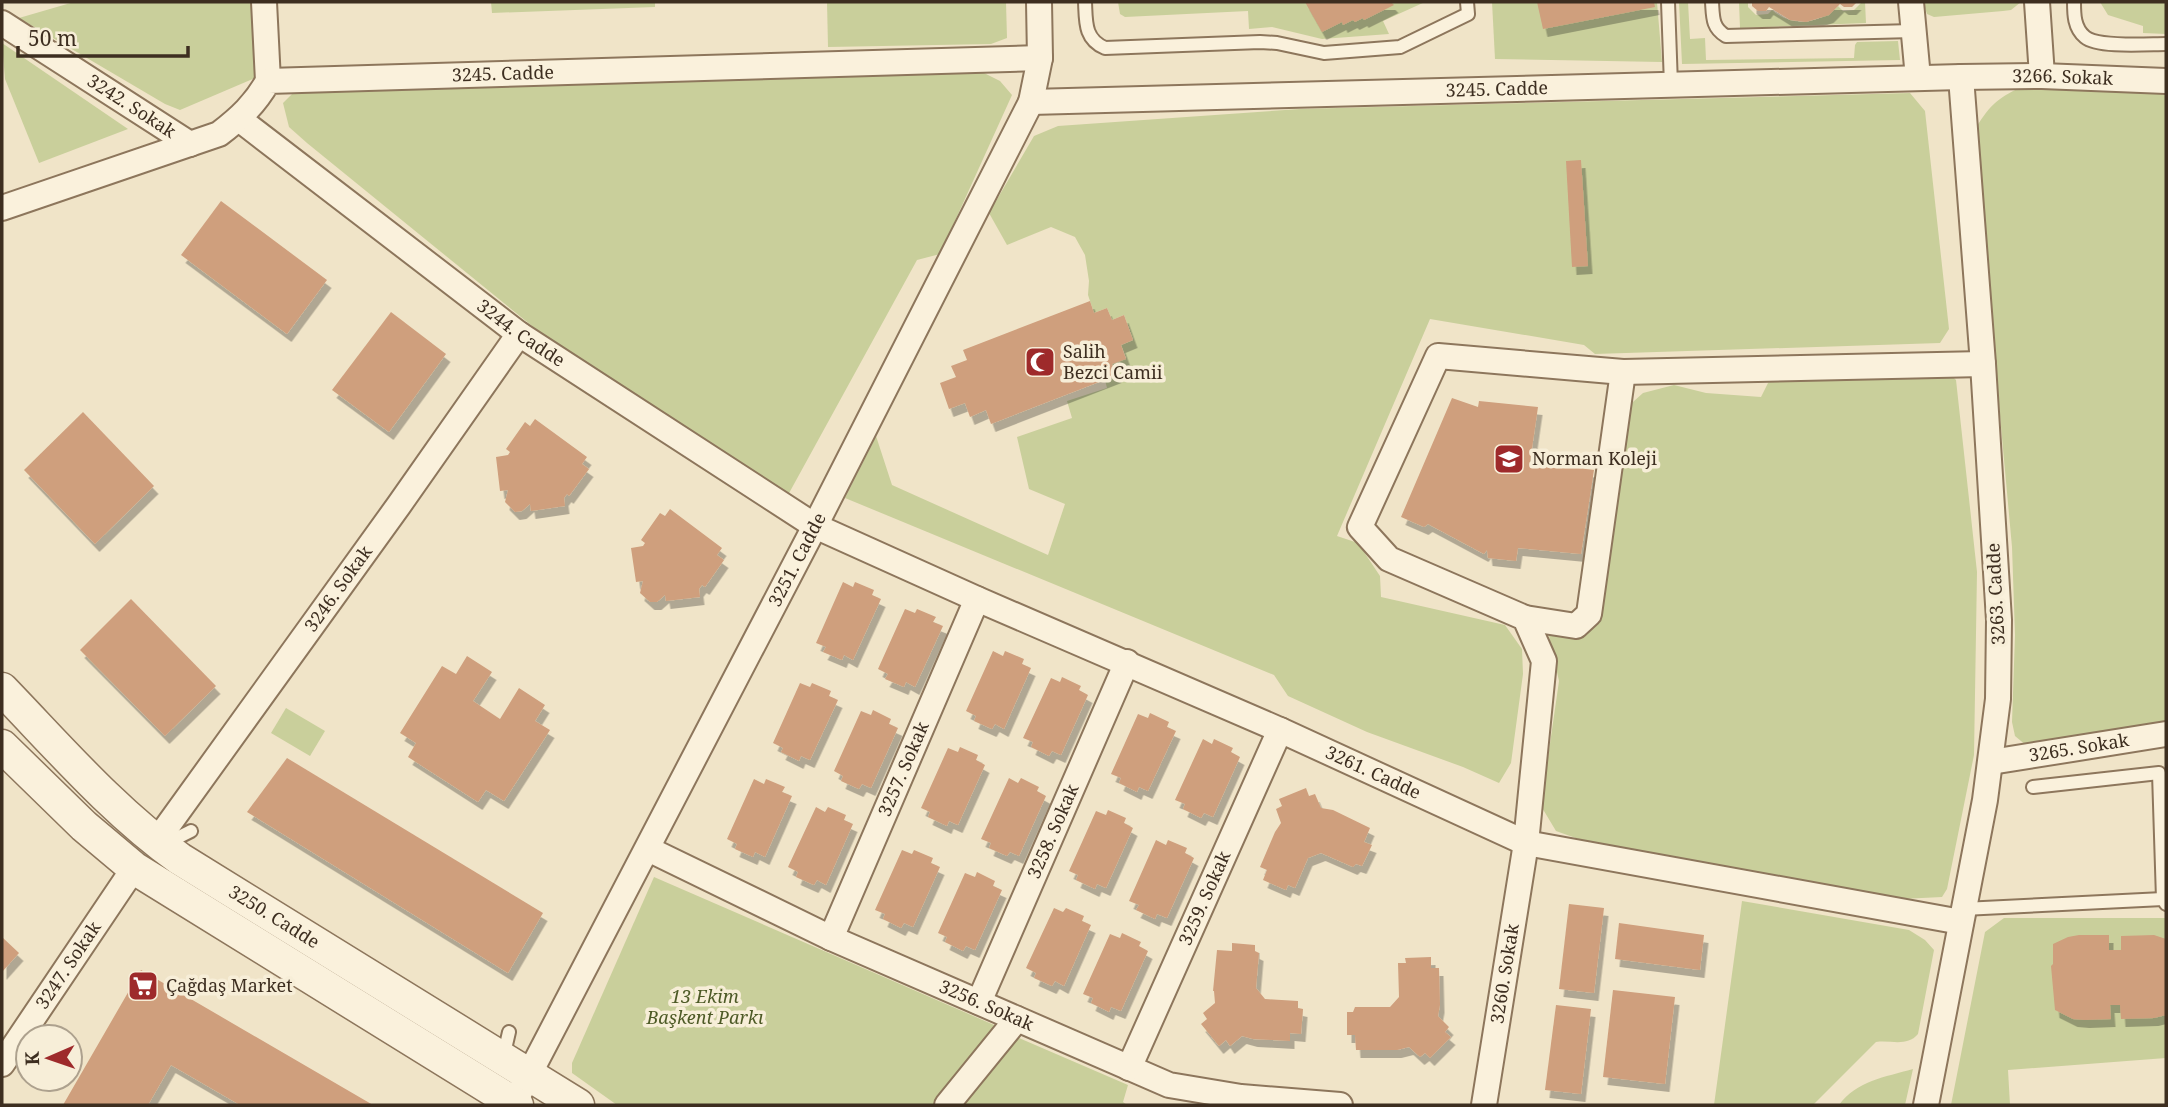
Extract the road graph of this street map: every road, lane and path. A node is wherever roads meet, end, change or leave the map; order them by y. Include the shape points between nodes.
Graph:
1 (264, 2) edge
2 (1039, 2) edge
3 (1085, 2) edge
4 (1467, 2) edge
5 (1668, 2) edge
6 (1712, 2) edge
7 (1910, 2) edge
8 (2037, 2) edge
9 (2074, 2) edge
10 (2, 23) edge
11 (1913, 31) junction
12 (2166, 44) edge
13 (1040, 58) junction
14 (2042, 76) junction
15 (1961, 77) junction
16 (1918, 78) junction
17 (268, 81) junction
18 (2166, 81) edge
19 (1671, 85) junction
20 (1031, 102) junction
21 (239, 119) junction
22 (190, 145) junction
23 (2, 208) edge
24 (519, 334) junction
25 (1983, 364) junction
26 (1623, 372) junction
27 (815, 526) junction
28 (976, 599) junction
29 (1525, 618) junction
30 (1127, 662) junction
31 (2, 689) edge
32 (1280, 730) junction
33 (2166, 734) edge
34 (2, 746) edge
35 (1991, 762) junction
36 (2033, 787) dead end
37 (191, 831) dead end
38 (1526, 843) junction
39 (159, 844) junction
40 (648, 849) junction
41 (134, 868) junction
42 (2164, 902) edge
43 (1962, 916) junction
44 (831, 938) junction
45 (979, 1002) junction
46 (1017, 1019) junction
47 (514, 1055) junction
48 (2, 1064) edge
49 (1129, 1068) junction
50 (515, 1105) edge
51 (578, 1105) edge
52 (947, 1105) edge
53 (1340, 1105) edge
54 (1484, 1105) edge
55 (1926, 1105) edge

1 - 17 street
2 - 13 street, 3251. Cadde
3 - 4 lane via 1086,28 1105,48 1260,42 1324,53 1401,47 1468,15
5 - 19 lane
6 - 11 lane via 1714,24 1726,36
7 - 11 street
8 - 14 street
9 - 12 lane via 2074,18 2085,37 2096,42
10 - 22 street, 3242. Sokak
11 - 16 street
13 - 17 street, 3245. Cadde
13 - 20 street, 3251. Cadde
14 - 15 street, 3266. Sokak
14 - 18 street, 3266. Sokak
15 - 16 street, 3245. Cadde
15 - 25 street, 3263. Cadde
16 - 19 street, 3245. Cadde
17 - 21 street via 256,103
19 - 20 street, 3245. Cadde
20 - 27 street, 3251. Cadde
21 - 22 street via 219,134
21 - 24 street, 3244. Cadde
22 - 23 street
24 - 27 street, 3244. Cadde
24 - 39 street, 3246. Sokak
25 - 26 street
25 - 35 street, 3263. Cadde via 1999,634
26 - 29 street via 1588,614 1576,626
26 - 29 street via 1438,356 1360,527 1389,559
27 - 28 street, 3261. Cadde
27 - 40 street, 3251. Cadde
28 - 30 street, 3261. Cadde
28 - 44 street, 3257. Sokak
29 - 38 street, 3260. Sokak via 1544,661
30 - 32 street, 3261. Cadde
30 - 45 street, 3258. Sokak
31 - 39 street, 3250. Cadde
32 - 38 street, 3261. Cadde
32 - 49 street, 3259. Sokak
33 - 35 street, 3265. Sokak
34 - 41 street, 3250. Cadde
35 - 43 street, 3263. Cadde
36 - 42 lane via 2159,773
37 - 39 lane
38 - 43 street, 3261. Cadde
38 - 54 street, 3260. Sokak
39 - 47 street, 3250. Cadde
40 - 44 street, 3256. Sokak
40 - 47 street, 3251. Cadde
41 - 48 street, 3247. Sokak
41 - 50 street, 3250. Cadde
42 - 43 lane
43 - 55 street, 3263. Cadde
44 - 45 street, 3256. Sokak
45 - 46 street, 3256. Sokak
46 - 49 street, 3256. Sokak
46 - 52 street
47 - 50 street, 3251. Cadde
47 - 51 street, 3250. Cadde
49 - 53 street, 3256. Sokak via 1192,1090

